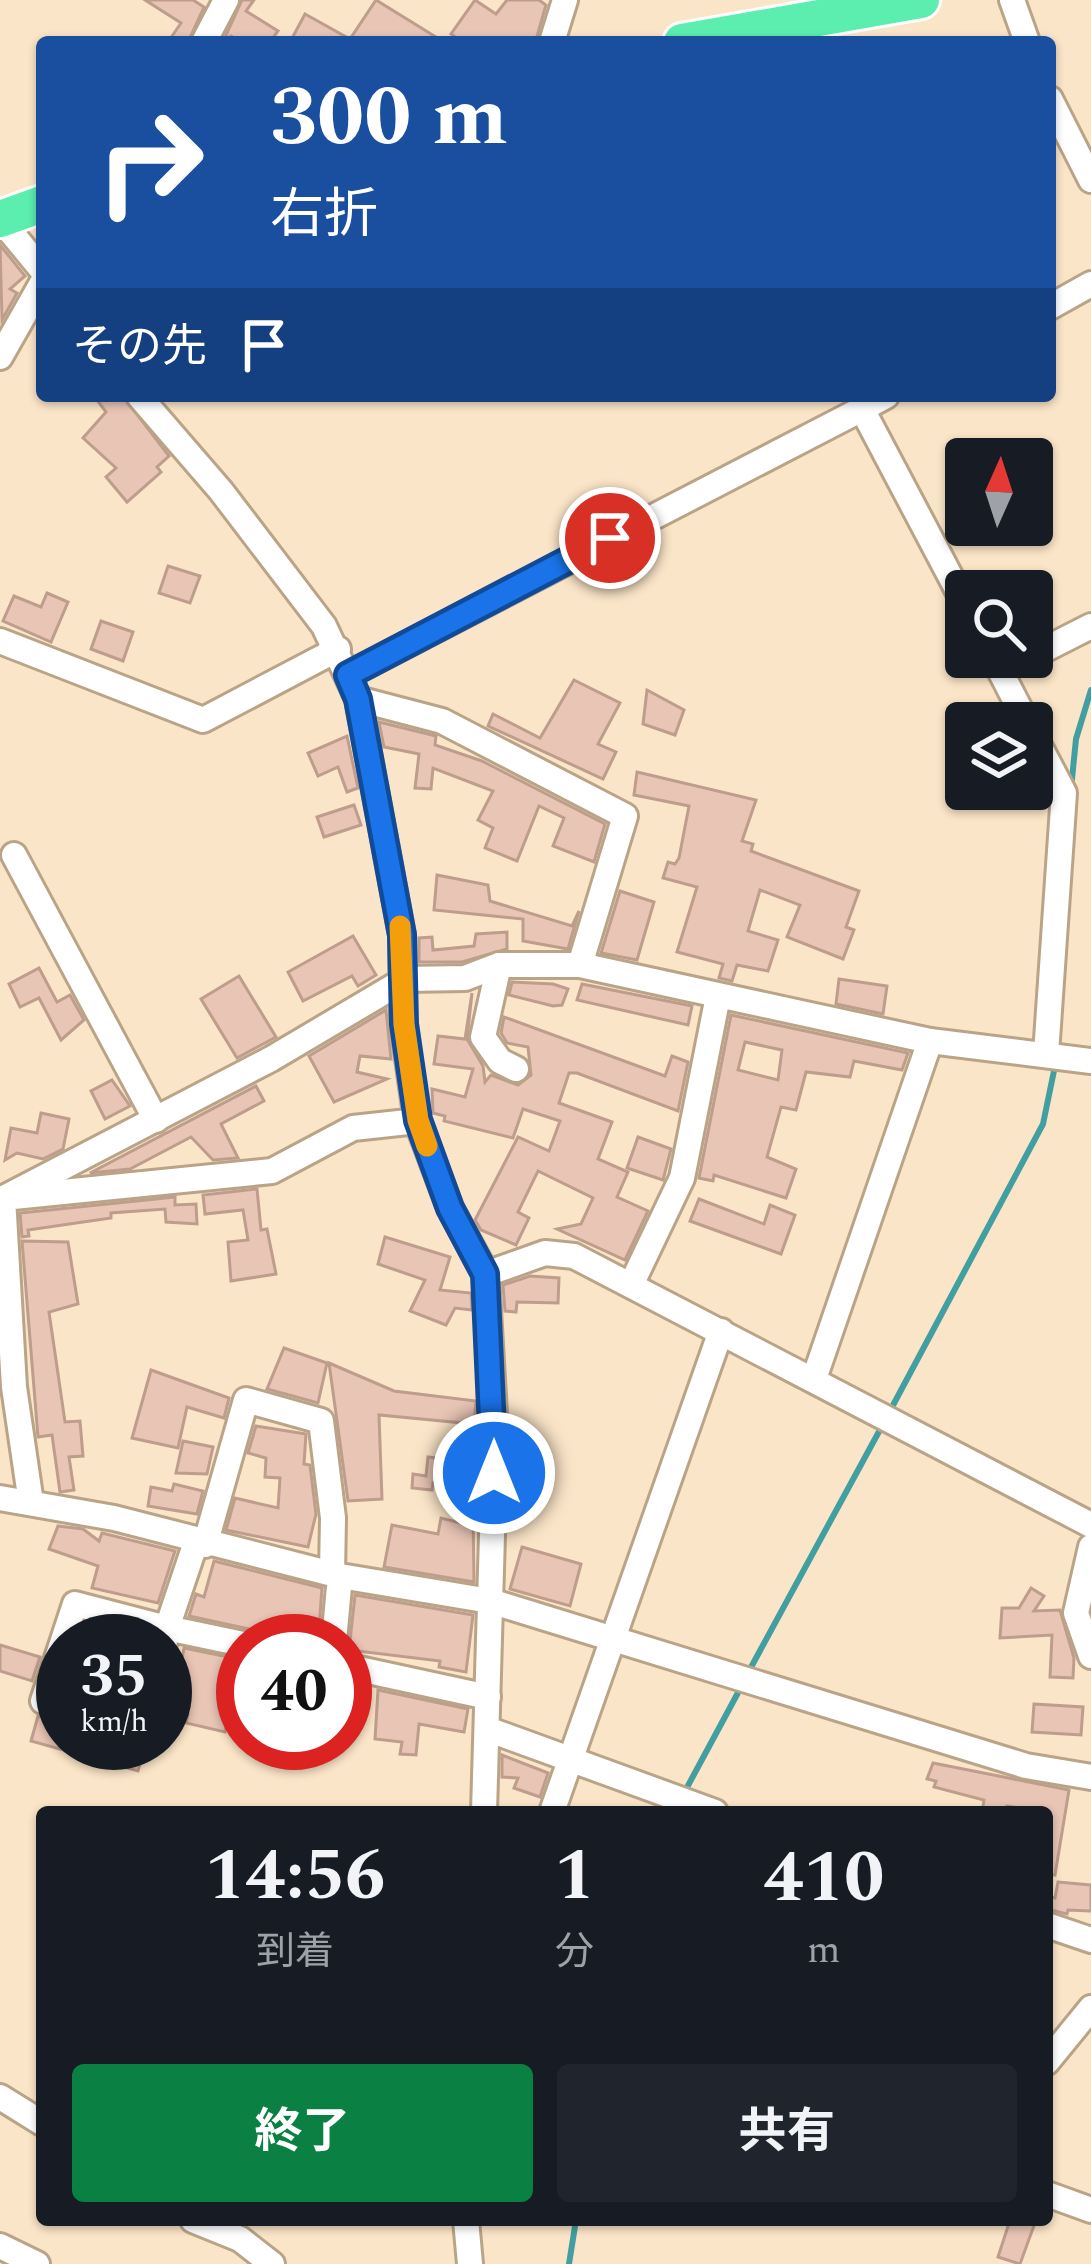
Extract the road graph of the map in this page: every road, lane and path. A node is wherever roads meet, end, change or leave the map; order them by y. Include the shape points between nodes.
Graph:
1 (226, 0) edge
2 (565, 0) edge
3 (921, 0) edge
4 (1012, 0) edge
5 (837, 6) edge
6 (207, 36) edge
7 (554, 36) edge
8 (708, 36) edge
9 (1025, 36) edge
10 (1056, 111) edge
11 (1091, 180) edge
12 (36, 206) edge
13 (0, 219) edge
14 (36, 263) edge
15 (1091, 284) edge
16 (36, 294) edge
17 (1056, 304) edge
18 (0, 357) edge
19 (144, 402) edge
20 (875, 402) edge
21 (862, 409) junction
22 (947, 570) edge
23 (1091, 626) edge
24 (0, 641) edge
25 (1053, 646) edge
26 (338, 649) junction
27 (353, 687) junction
28 (1053, 772) edge
29 (14, 855) dead end
30 (580, 964) junction
31 (499, 965) junction
32 (406, 979) junction
33 (718, 996) junction
34 (930, 1041) junction
35 (1046, 1054) junction
36 (1091, 1061) edge
37 (516, 1069) dead end
38 (157, 1120) junction
39 (418, 1120) junction
40 (2, 1198) edge
41 (485, 1274) junction
42 (631, 1285) junction
43 (721, 1331) junction
44 (814, 1379) junction
45 (0, 1498) edge
46 (31, 1503) junction
47 (1091, 1525) edge
48 (200, 1544) junction
49 (1091, 1547) edge
50 (336, 1575) junction
51 (490, 1600) junction
52 (72, 1614) edge
53 (105, 1614) edge
54 (174, 1614) edge
55 (335, 1614) edge
56 (612, 1639) junction
57 (1091, 1656) edge
58 (372, 1672) edge
59 (488, 1697) junction
60 (487, 1730) junction
61 (570, 1762) junction
62 (1091, 1777) edge
63 (484, 1806) edge
64 (554, 1806) edge
65 (698, 1806) edge
66 (1053, 1927) edge
67 (1091, 1940) edge
68 (1091, 2008) edge
69 (1053, 2055) edge
70 (0, 2097) edge
71 (36, 2119) edge
72 (1053, 2196) edge
73 (1091, 2210) edge
74 (208, 2226) edge
75 (467, 2226) edge
76 (0, 2246) edge
77 (37, 2264) edge
78 (272, 2264) edge
79 (470, 2264) edge

1 - 6 street
2 - 7 street
3 - 5 highway
4 - 9 street
5 - 8 highway
10 - 11 street
12 - 13 highway
13 - 14 street
15 - 17 street
16 - 18 street
19 - 26 street
20 - 21 street
21 - 22 street
21 - 27 street
23 - 25 street
24 - 26 street via 203,720
26 - 27 street
27 - 30 street via 442,721 625,816
27 - 32 street
28 - 35 street via 1064,793
29 - 38 street
30 - 31 street
30 - 33 street
31 - 32 street via 465,978
31 - 37 street via 483,1037
32 - 38 street
32 - 39 street
33 - 34 street
33 - 42 street via 682,1178
34 - 35 street
34 - 44 street
35 - 36 street
38 - 40 street
39 - 40 street via 353,1128 272,1171
39 - 41 street
40 - 46 street
41 - 42 street via 560,1251
41 - 51 street via 495,1431
42 - 43 street
43 - 44 street
43 - 56 street
44 - 47 street
45 - 46 street
46 - 48 street
48 - 50 street
48 - 50 street via 246,1400 321,1421
48 - 54 street
49 - 57 street via 1076,1613
50 - 51 street
50 - 55 street
51 - 56 street
51 - 59 street
52 - 53 street via 75,1604
56 - 61 street
56 - 62 street via 1026,1766
58 - 59 street
59 - 60 street
60 - 61 street
60 - 63 street
61 - 64 street
61 - 65 street
66 - 67 street
68 - 69 street
70 - 71 street
72 - 73 street
74 - 78 street
75 - 79 street
76 - 77 street

